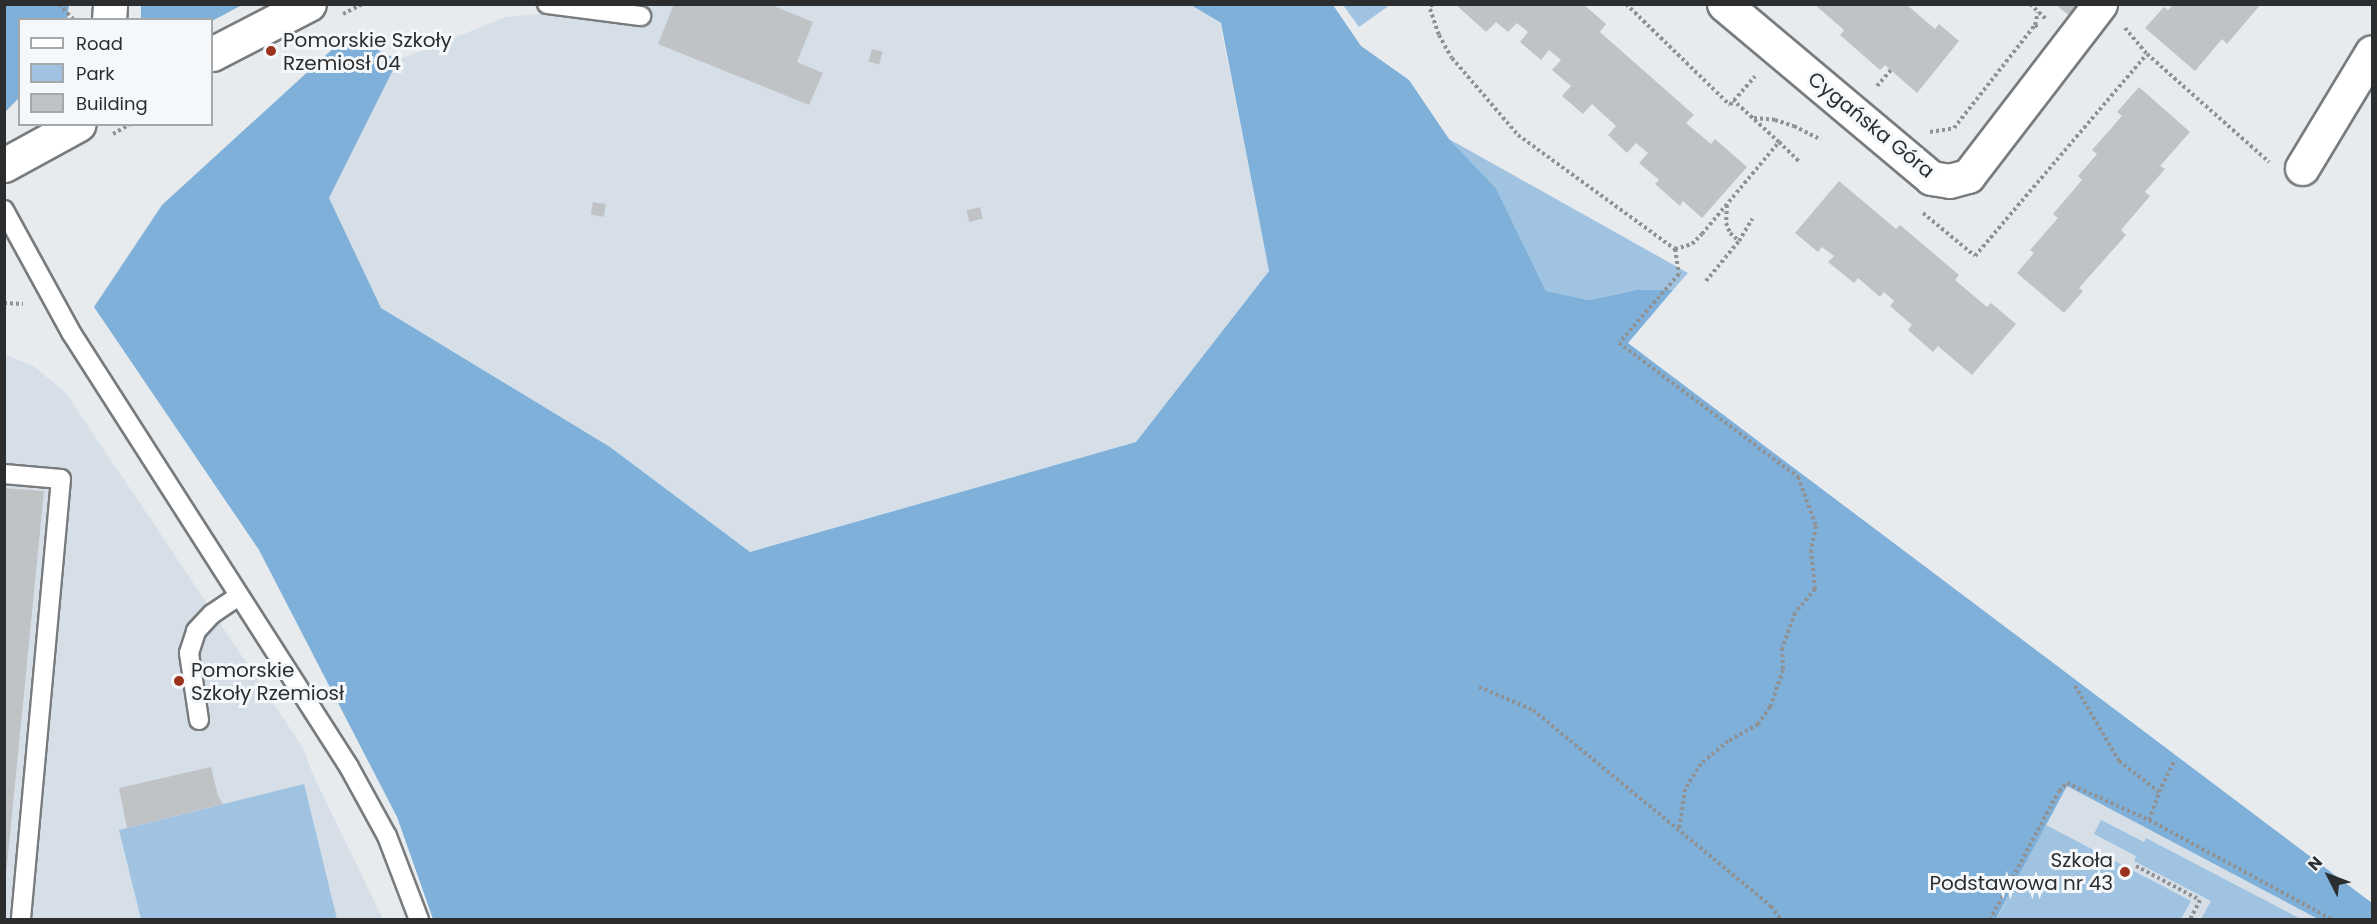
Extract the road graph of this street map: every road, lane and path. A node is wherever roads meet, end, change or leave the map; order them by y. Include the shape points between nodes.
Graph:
1 (59, 4) edge
2 (309, 4) edge
3 (363, 4) edge
4 (547, 4) edge
5 (1432, 4) edge
6 (1626, 4) edge
7 (1724, 4) edge
8 (2100, 5) edge
9 (2038, 12) dead end
10 (342, 14) dead end
11 (640, 16) dead end
12 (73, 18) edge
13 (2035, 25) junction
14 (2066, 49) junction
15 (1778, 50) junction
16 (2373, 52) edge
17 (213, 53) edge
18 (2147, 54) junction
19 (2135, 68) dead end
20 (1734, 100) junction
21 (1753, 118) junction
22 (75, 126) edge
23 (1925, 132) dead end
24 (1821, 141) dead end
25 (1779, 142) junction
26 (1801, 163) dead end
27 (4, 165) edge
28 (2290, 168) joint
29 (1726, 205) junction
30 (4, 210) edge
31 (1752, 219) dead end
32 (1739, 241) junction
33 (1675, 249) junction
34 (1706, 281) dead end
35 (4, 474) edge
36 (239, 596) junction
37 (2075, 686) dead end
38 (1479, 687) dead end
39 (199, 720) dead end
40 (2174, 761) dead end
41 (2159, 792) junction
42 (2149, 820) junction
43 (1679, 830) junction
44 (2136, 866) dead end
45 (21, 920) edge
46 (419, 920) edge
47 (1781, 920) edge
48 (1990, 920) edge
49 (2190, 920) edge
50 (2333, 920) edge

1 - 12 path
2 - 17 street
3 - 10 path
4 - 11 lane
5 - 33 path via 1430,9 1439,35 1452,58 1518,135
6 - 20 path via 1730,105
7 - 15 street, Cygańska Góra
8 - 14 street, Cygańska Góra
8 - 18 path via 2114,15
9 - 13 path
13 - 14 path
13 - 23 path via 1954,128
14 - 15 street, Cygańska Góra via 1968,176 1949,182 1931,178
15 - 20 path
16 - 28 street
18 - 19 path
18 - 28 path
20 - 21 path
21 - 24 path via 1794,126
21 - 25 path
22 - 27 street
25 - 26 path
25 - 29 path
29 - 32 path via 1726,223
29 - 33 path via 1692,244
30 - 36 lane via 72,334
31 - 32 path
32 - 34 path
33 - 43 path via 1679,274 1619,343 1798,477 1816,526 1812,550 1815,589 1795,613 1782,648 1783,670 1770,707 1758,724 1728,741 1701,764 1685,789
35 - 45 lane via 61,479
36 - 39 lane via 212,614 196,631 189,653
36 - 46 lane via 368,801 396,858
37 - 41 path via 2119,761
38 - 43 path via 1533,710
40 - 41 path
41 - 42 path
42 - 48 path via 2067,783 2062,786
42 - 50 path
43 - 47 path via 1771,906
44 - 49 path via 2200,900

